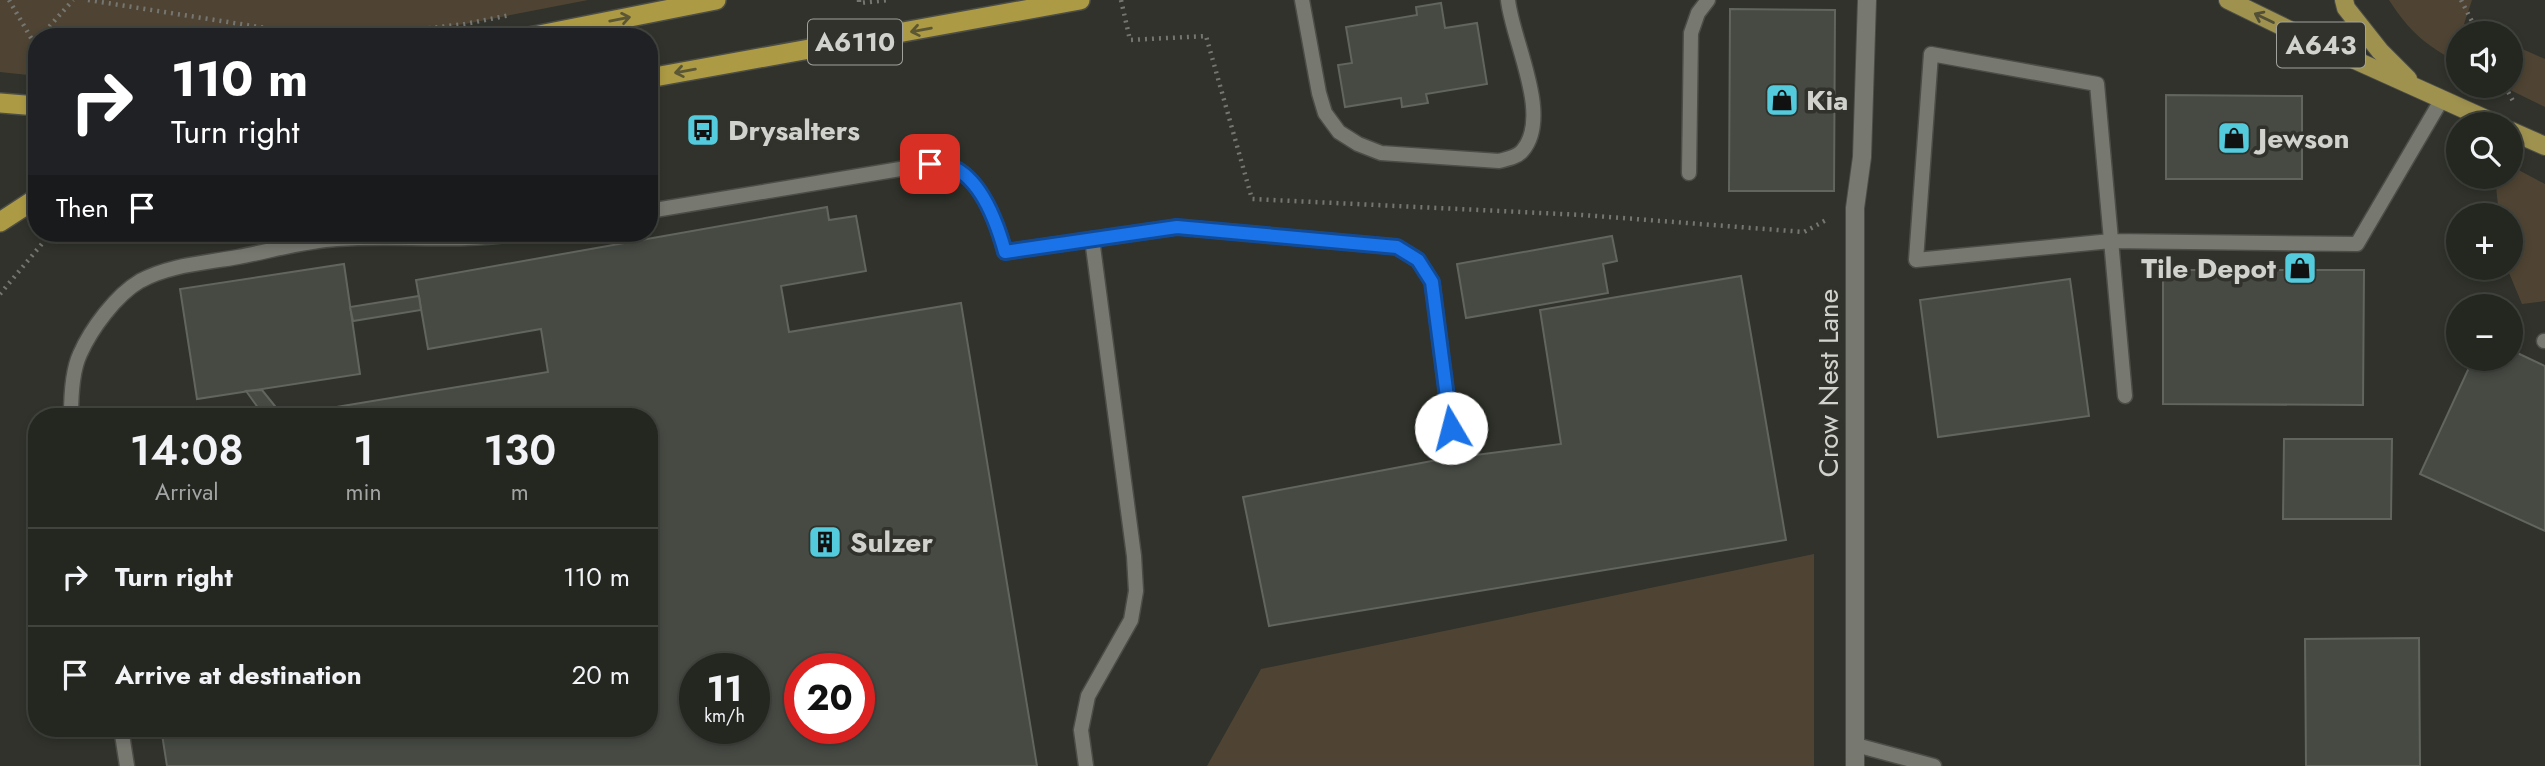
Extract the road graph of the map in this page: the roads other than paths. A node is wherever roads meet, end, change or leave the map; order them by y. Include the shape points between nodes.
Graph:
1 (716, 0) edge
2 (1080, 0) edge
3 (1302, 0) edge
4 (1508, 0) edge
5 (1708, 0) edge
6 (1867, 0) edge
7 (2228, 0) edge
8 (2344, 0) edge
9 (574, 28) edge
10 (658, 76) edge
11 (2415, 87) junction
12 (2442, 99) junction
13 (0, 103) edge
14 (28, 105) edge
15 (2471, 112) edge
16 (2523, 136) edge
17 (2545, 146) edge
18 (1689, 173) dead end
19 (28, 204) edge
20 (658, 209) edge
21 (0, 222) edge
22 (1092, 239) junction
23 (2111, 241) junction
24 (317, 242) edge
25 (2125, 397) dead end
26 (71, 408) edge
27 (1451, 428) dead end
28 (122, 737) edge
29 (1856, 745) junction
30 (127, 766) edge
31 (1086, 766) edge
32 (1855, 766) edge
33 (1934, 766) edge

9 -> 1 highway
2 -> 10 highway, A6110
3 - 4 lane via 1319,93 1325,113 1339,132 1381,153 1499,161 1523,151 1534,115
5 - 18 lane via 1691,33
6 - 29 street, Crow Nest Lane via 1862,157 1854,208
11 -> 7 main road, A643
8 - 11 main road, A643 via 2380,51
11 - 12 main road, A643
12 - 15 main road, A643
12 - 23 lane via 2357,244
13 - 14 highway
16 - 17 main road
19 - 21 highway
20 - 22 lane via 930,164 948,166 985,199 1005,252
22 - 27 lane via 1177,227 1397,247 1418,260 1432,282
22 - 31 lane via 1136,591 1131,620 1088,696 1081,730
23 - 23 lane via 1916,260 1931,54 2097,84
23 - 25 lane
24 - 26 lane via 170,269 139,282 106,311 79,355
28 - 30 lane
29 - 32 street, Crow Nest Lane
29 - 33 lane

